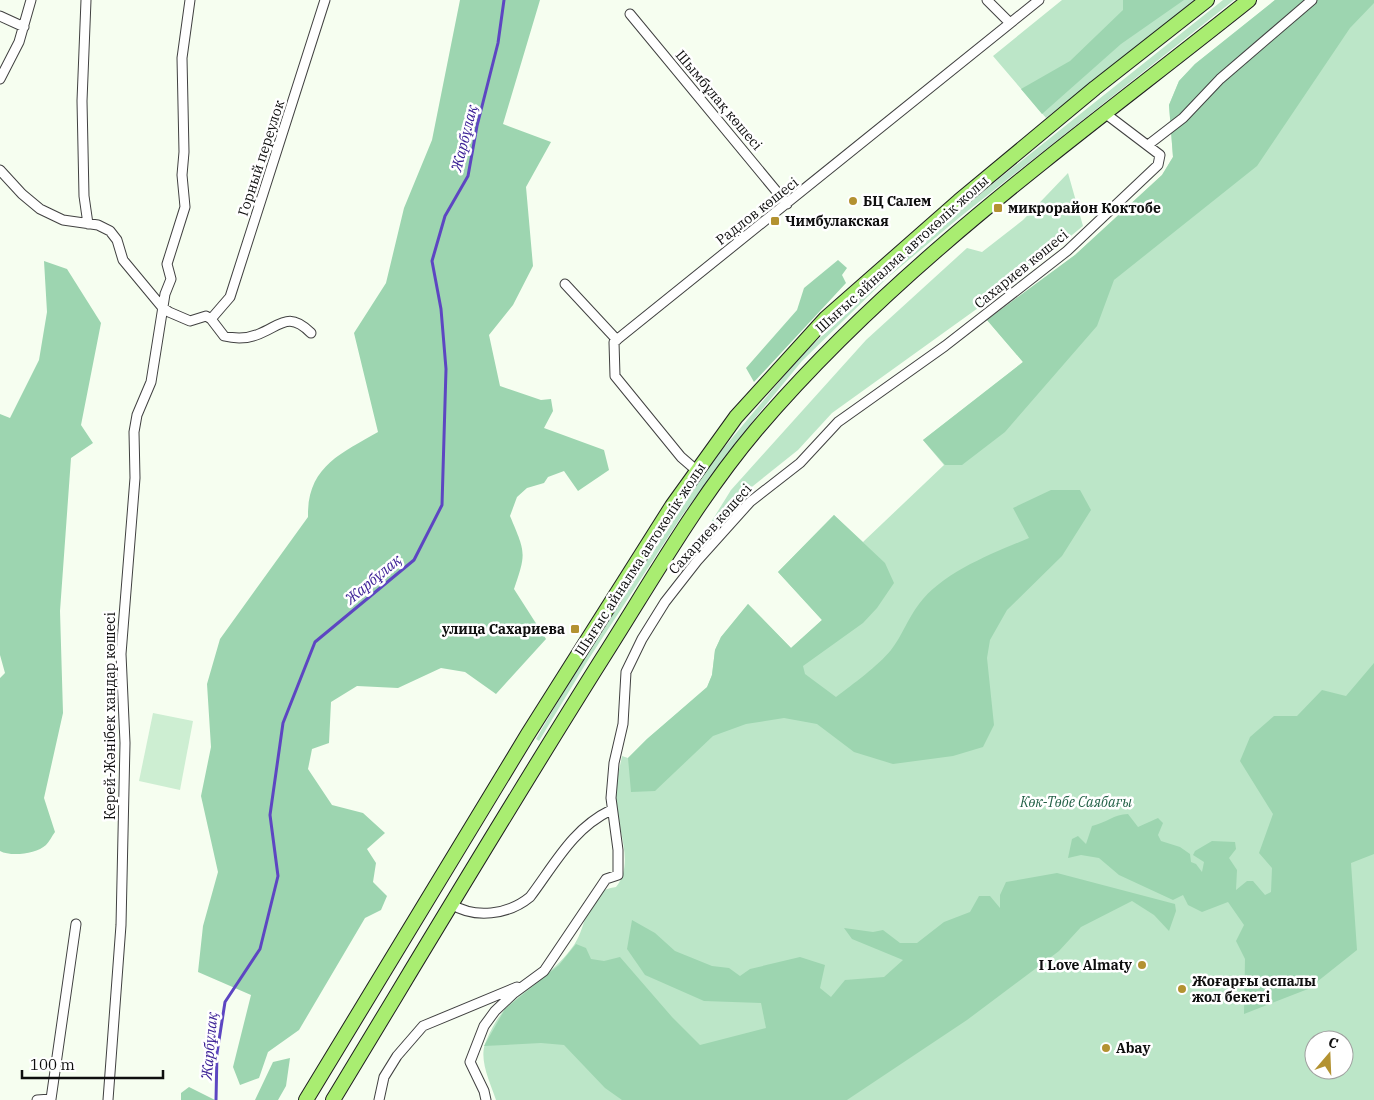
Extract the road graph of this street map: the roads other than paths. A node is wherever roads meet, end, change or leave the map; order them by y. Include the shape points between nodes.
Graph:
1 (31, 0) edge
2 (86, 0) edge
3 (190, 0) edge
4 (325, 0) edge
5 (987, 0) edge
6 (1039, 0) edge
7 (1207, 0) edge
8 (1249, 0) edge
9 (1312, 0) edge
10 (630, 14) dead end
11 (0, 16) edge
12 (1009, 22) junction
13 (24, 27) junction
14 (0, 79) edge
15 (1106, 114) junction
16 (1148, 144) junction
17 (0, 170) edge
18 (788, 204) junction
19 (88, 224) junction
20 (566, 284) dead end
21 (162, 307) junction
22 (211, 318) junction
23 (310, 333) dead end
24 (617, 340) junction
25 (696, 470) junction
26 (611, 810) junction
27 (451, 904) junction
28 (76, 924) dead end
29 (524, 985) junction
30 (37, 1100) edge
31 (108, 1100) edge
32 (306, 1100) edge
33 (333, 1100) edge
34 (379, 1100) edge
35 (486, 1100) edge

1 - 13 street
2 - 19 street via 82,101 84,196
3 - 21 street via 182,58 182,175 186,200 167,264 171,279
4 - 22 street, Горный переулок via 230,297
5 - 12 street
6 - 12 street, Радлов көшесі
7 - 25 main road, Шығыс айналма автокөлік жолы via 953,206 826,318 736,417
8 - 15 main road
9 - 16 street via 1220,79 1183,118
10 - 18 street, Шымбұлақ көшесі
11 - 13 street
12 - 18 street, Радлов көшесі
13 - 14 street via 13,57
15 - 16 street, Сахариев көшесі
15 - 27 main road via 959,229 841,338 756,431 692,518
16 - 26 street, Сахариев көшесі via 1160,155 1158,165 1067,251 945,346 838,422 800,463 750,502 697,560 647,631 626,672 626,706 614,763
17 - 19 street via 40,209 63,220
18 - 24 street, Радлов көшесі
19 - 21 street via 110,231 117,240 123,260
20 - 24 street
21 - 22 street via 190,320
21 - 31 street, Керей-Жәнібек хандар көшесі via 151,382 137,414 134,432 135,478 121,654 125,743 121,925
22 - 23 street via 224,336 230,338 258,335 292,320 302,324
24 - 25 street via 614,342 615,376 682,458
25 - 32 main road, Шығыс айналма автокөлік жолы via 500,781
26 - 27 street via 596,817 574,836 522,904 480,914 466,912
26 - 29 street, Сахариев көшесі via 616,830 618,875 606,880 544,970
27 - 33 main road
28 - 30 street via 51,1099
29 - 34 street via 423,1026 397,1056 384,1078
29 - 35 street, Сахариев көшесі via 495,1011 474,1047 470,1062

